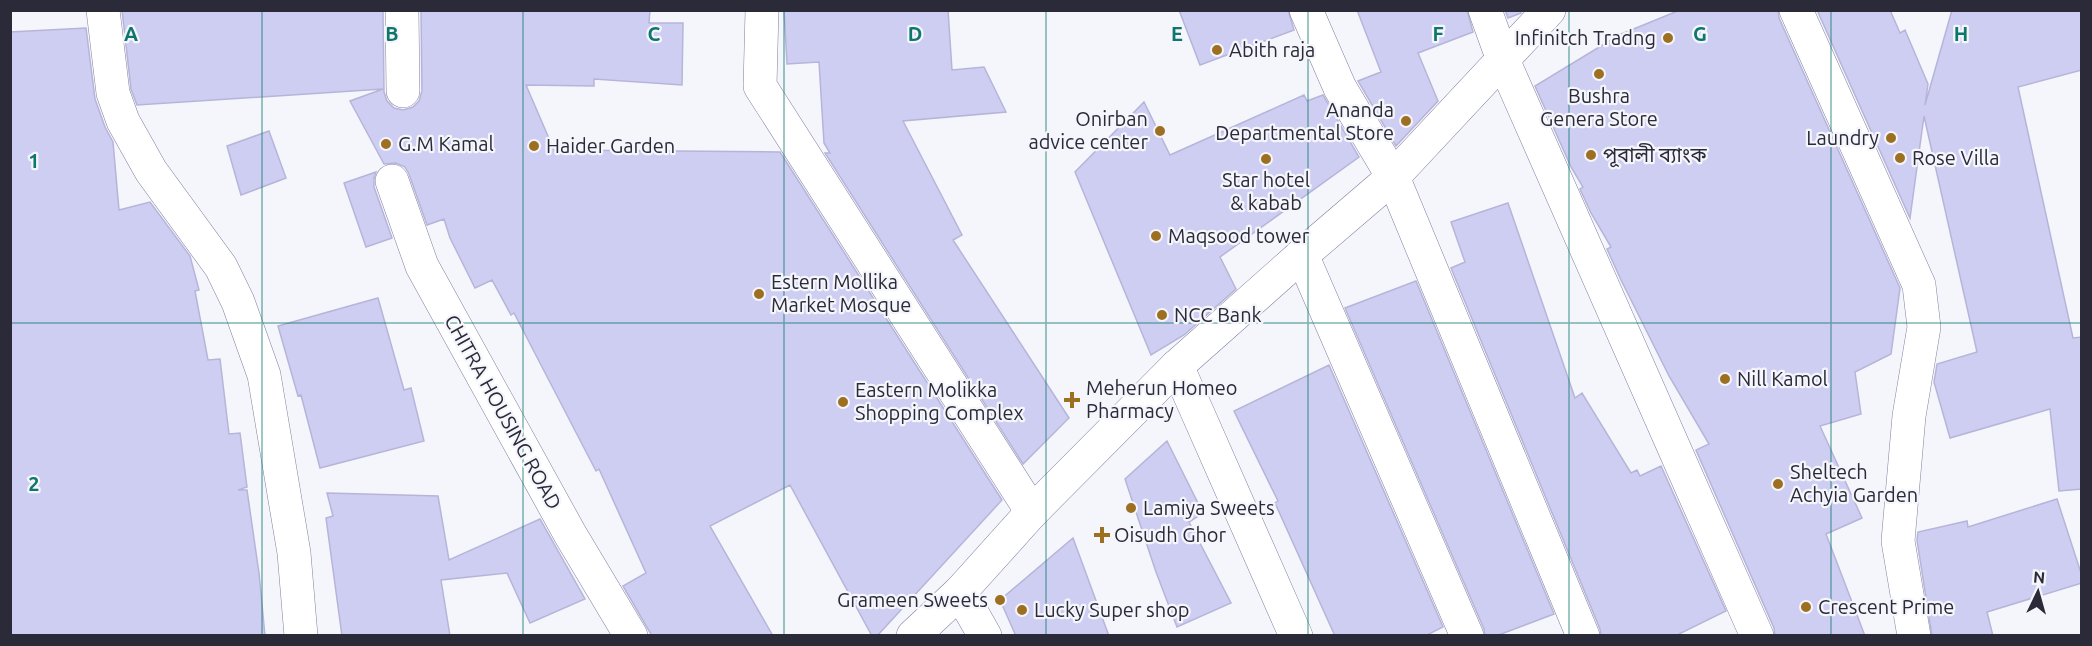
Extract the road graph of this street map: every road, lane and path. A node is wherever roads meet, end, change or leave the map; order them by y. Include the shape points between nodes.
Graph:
1 (103, 10) edge
2 (402, 10) edge
3 (762, 10) edge
4 (1306, 10) edge
5 (1485, 10) edge
6 (1549, 10) edge
7 (1796, 10) edge
8 (1503, 60) junction
9 (404, 92) dead end
10 (1393, 177) junction
11 (392, 181) dead end
12 (1302, 255) junction
13 (1177, 366) junction
14 (1032, 512) junction
15 (960, 592) junction
16 (301, 636) edge
17 (631, 636) edge
18 (913, 636) edge
19 (985, 636) edge
20 (1296, 636) edge
21 (1467, 636) edge
22 (1583, 636) edge
23 (1757, 636) edge
24 (1914, 636) edge

1 - 16 street via 113,93 123,121 151,171 221,267 264,375 294,553
2 - 9 street
3 - 14 street via 760,86
4 - 10 street via 1340,88
5 - 8 street
6 - 8 street
7 - 24 street via 1919,285 1924,327 1909,416 1898,541
8 - 10 street
8 - 23 street
10 - 12 street
10 - 22 street
11 - 17 street, CHITRA HOUSING ROAD via 422,266
12 - 13 street
12 - 21 street
13 - 14 street
13 - 20 street
14 - 15 street
15 - 18 street
15 - 19 street

